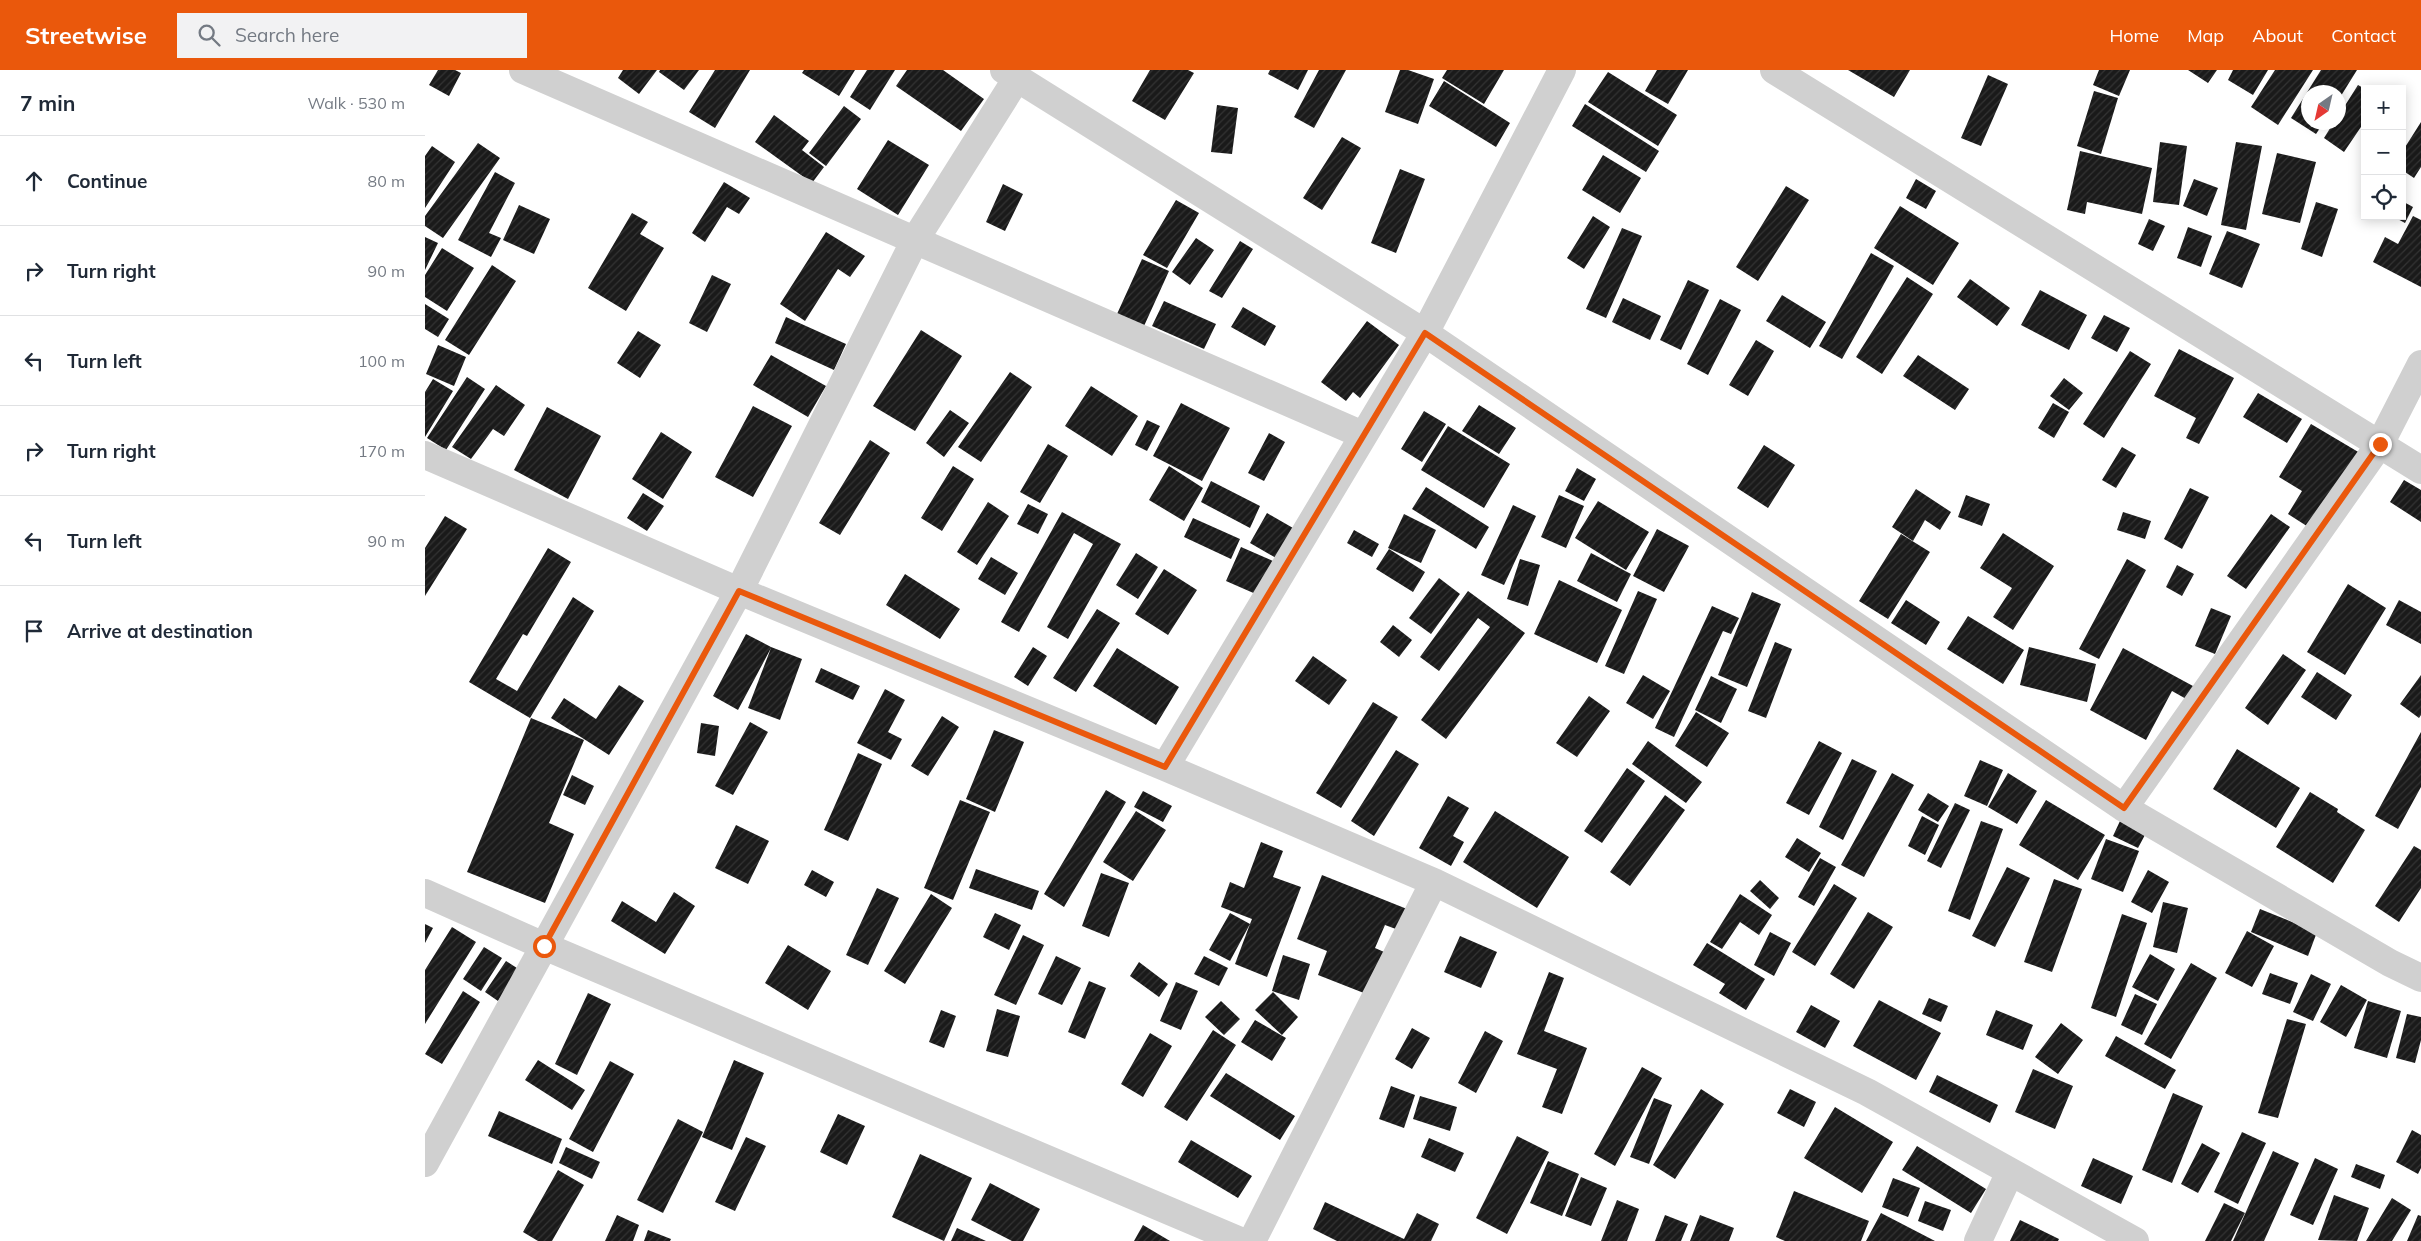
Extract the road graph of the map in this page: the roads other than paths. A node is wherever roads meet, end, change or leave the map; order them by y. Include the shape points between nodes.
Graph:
1 (523, 70) edge
2 (1562, 70) edge
3 (1774, 70) edge
4 (1010, 74) edge
5 (915, 240) junction
6 (1425, 333) junction
7 (2421, 364) edge
8 (1363, 435) junction
9 (2380, 444) junction
10 (425, 455) edge
11 (2421, 470) edge
12 (739, 591) junction
13 (1165, 767) junction
14 (2124, 808) junction
15 (1434, 882) junction
16 (425, 893) edge
17 (544, 946) junction
18 (2421, 978) edge
19 (425, 1163) edge
20 (2010, 1172) junction
21 (1241, 1241) edge
22 (1252, 1241) edge
23 (1978, 1241) edge
24 (2135, 1241) edge

1 - 5 street
2 - 6 street
3 - 9 street
4 - 5 street
4 - 6 street
5 - 8 street
5 - 12 street
6 - 8 street
6 - 14 street
7 - 9 street
8 - 13 street
9 - 11 street
9 - 14 street
10 - 12 street
12 - 13 street
12 - 17 street
13 - 15 street
14 - 18 street
15 - 20 street via 1867,1092
15 - 22 street
16 - 17 street
17 - 19 street
17 - 21 street
20 - 23 street
20 - 24 street

